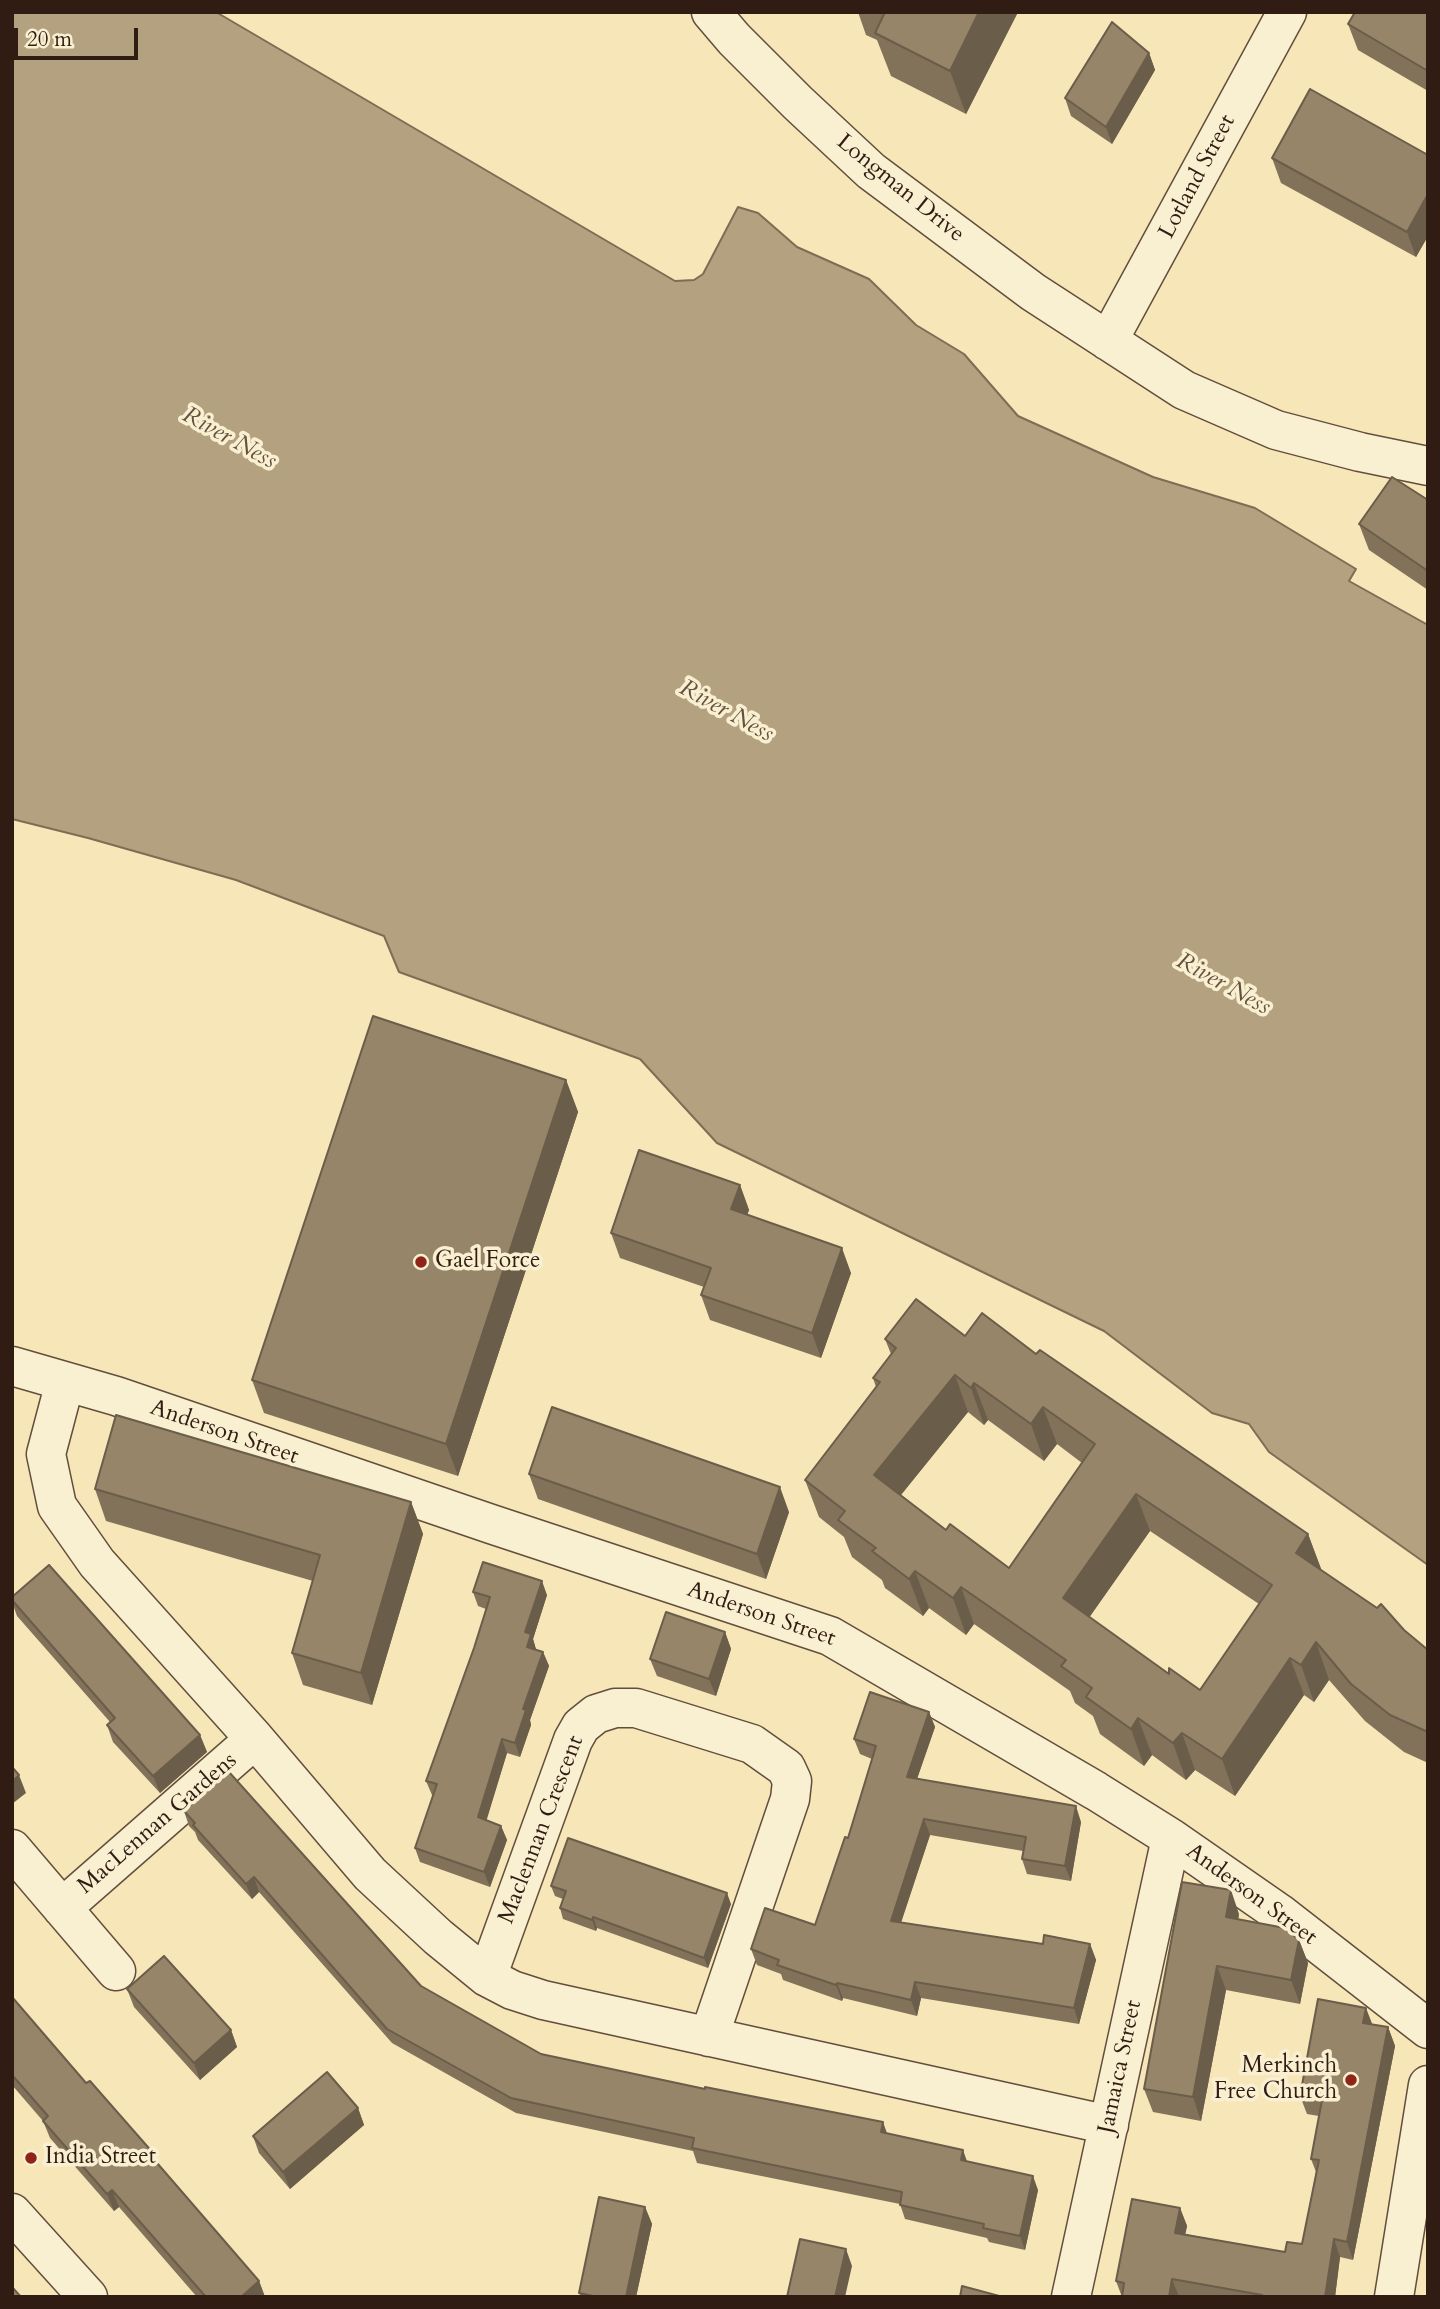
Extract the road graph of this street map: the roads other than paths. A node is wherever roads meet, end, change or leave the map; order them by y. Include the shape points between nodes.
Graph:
1 (711, 12) edge
2 (1287, 12) edge
3 (1108, 341) junction
4 (1428, 466) edge
5 (12, 1366) edge
6 (65, 1382) junction
7 (255, 1739) junction
8 (1171, 1838) junction
9 (12, 1849) edge
10 (62, 1908) junction
11 (116, 1971) dead end
12 (487, 1977) junction
13 (1428, 2029) edge
14 (709, 2037) junction
15 (1428, 2085) edge
16 (1109, 2125) junction
17 (12, 2213) edge
18 (88, 2297) edge
19 (1071, 2297) edge
20 (1394, 2297) edge

1 - 3 street, Longman Drive via 797,103 871,171 1033,292
2 - 3 street, Lotland Street
3 - 4 street, Longman Drive via 1184,390 1276,430
5 - 6 street, Anderson Street
6 - 7 street via 46,1454 57,1506 97,1563
6 - 8 street, Anderson Street via 830,1636
7 - 10 street, MacLennan Gardens
7 - 12 street via 370,1874
8 - 13 street, Anderson Street via 1279,1913
8 - 16 street, Jamaica Street
9 - 10 street, MacLennan Gardens
10 - 11 street, MacLennan Gardens
12 - 14 street via 543,2000
12 - 14 street, Maclennan Crescent via 573,1740 596,1714 636,1708 752,1744 786,1768 792,1781 790,1799
14 - 16 street
15 - 20 street
16 - 19 street, Jamaica Street
17 - 18 street

